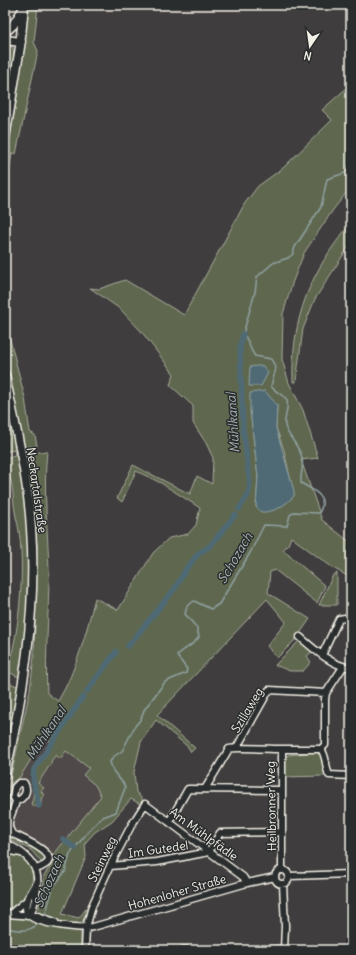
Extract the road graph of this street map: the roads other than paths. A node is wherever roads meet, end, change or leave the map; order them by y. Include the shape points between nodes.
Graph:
1 (24, 6) edge
2 (5, 32) edge
3 (5, 40) edge
4 (21, 42) junction
5 (5, 138) edge
6 (5, 375) edge
7 (351, 617) edge
8 (300, 637) dead end
9 (322, 654) junction
10 (343, 667) junction
11 (351, 668) edge
12 (326, 693) junction
13 (237, 747) junction
14 (282, 749) junction
15 (321, 749) junction
16 (5, 775) edge
17 (351, 776) edge
18 (205, 789) junction
19 (281, 790) junction
20 (16, 801) dead end
21 (146, 804) joint
22 (169, 822) junction
23 (282, 832) junction
24 (5, 843) edge
25 (6, 851) edge
26 (209, 852) junction
27 (23, 854) junction
28 (110, 866) junction
29 (36, 869) junction
30 (282, 870) junction
31 (351, 874) edge
32 (290, 876) junction
33 (275, 877) junction
34 (37, 883) junction
35 (247, 883) junction
36 (283, 884) junction
37 (30, 896) junction
38 (7, 914) edge
39 (32, 917) junction
40 (86, 928) junction
41 (284, 949) edge
42 (86, 950) edge
43 (183, 950) edge
44 (186, 950) edge
45 (263, 950) edge

1 - 2 main road via 15,23
1 - 4 main road
2 - 4 main road via 15,35
3 - 4 main road
4 - 5 main road
6 - 16 main road, Neckartalstraße via 26,484 33,568 27,658 18,717
7 - 9 street via 339,619
8 - 9 street
9 - 10 street
10 - 11 street
10 - 12 street
12 - 13 street, Szillaweg via 269,690
12 - 15 street via 325,745
13 - 14 street
13 - 18 street via 229,749 224,755
14 - 15 street, Heilbronner Weg
14 - 19 street, Heilbronner Weg
15 - 17 street via 325,755 329,775
18 - 19 street
18 - 22 street via 188,788
19 - 23 street, Heilbronner Weg
20 - 29 street via 8,824 10,831 43,849 49,858 44,866
21 - 22 street, Am Mühlpfädle
21 - 28 street, Steinweg
22 - 26 street, Am Mühlpfädle
23 - 26 street via 220,833
23 - 30 street, Heilbronner Weg
24 - 27 street
25 - 27 street
26 - 28 street, Im Gutedel via 170,861
26 - 35 street, Am Mühlpfädle via 243,877
27 - 29 street
28 - 40 street, Steinweg via 92,906
29 - 34 street
30 - 32 street
30 - 33 street via 277,872
31 - 32 street
32 - 36 street
33 - 35 street, Hohenloher Straße
33 - 36 street via 276,881
34 - 37 street
34 - 39 street
35 - 40 street, Hohenloher Straße
36 - 41 street
37 - 38 street
37 - 39 street via 26,908
38 - 39 street
39 - 40 street
40 - 42 street, Steinweg
41 - 45 street
43 - 44 street

